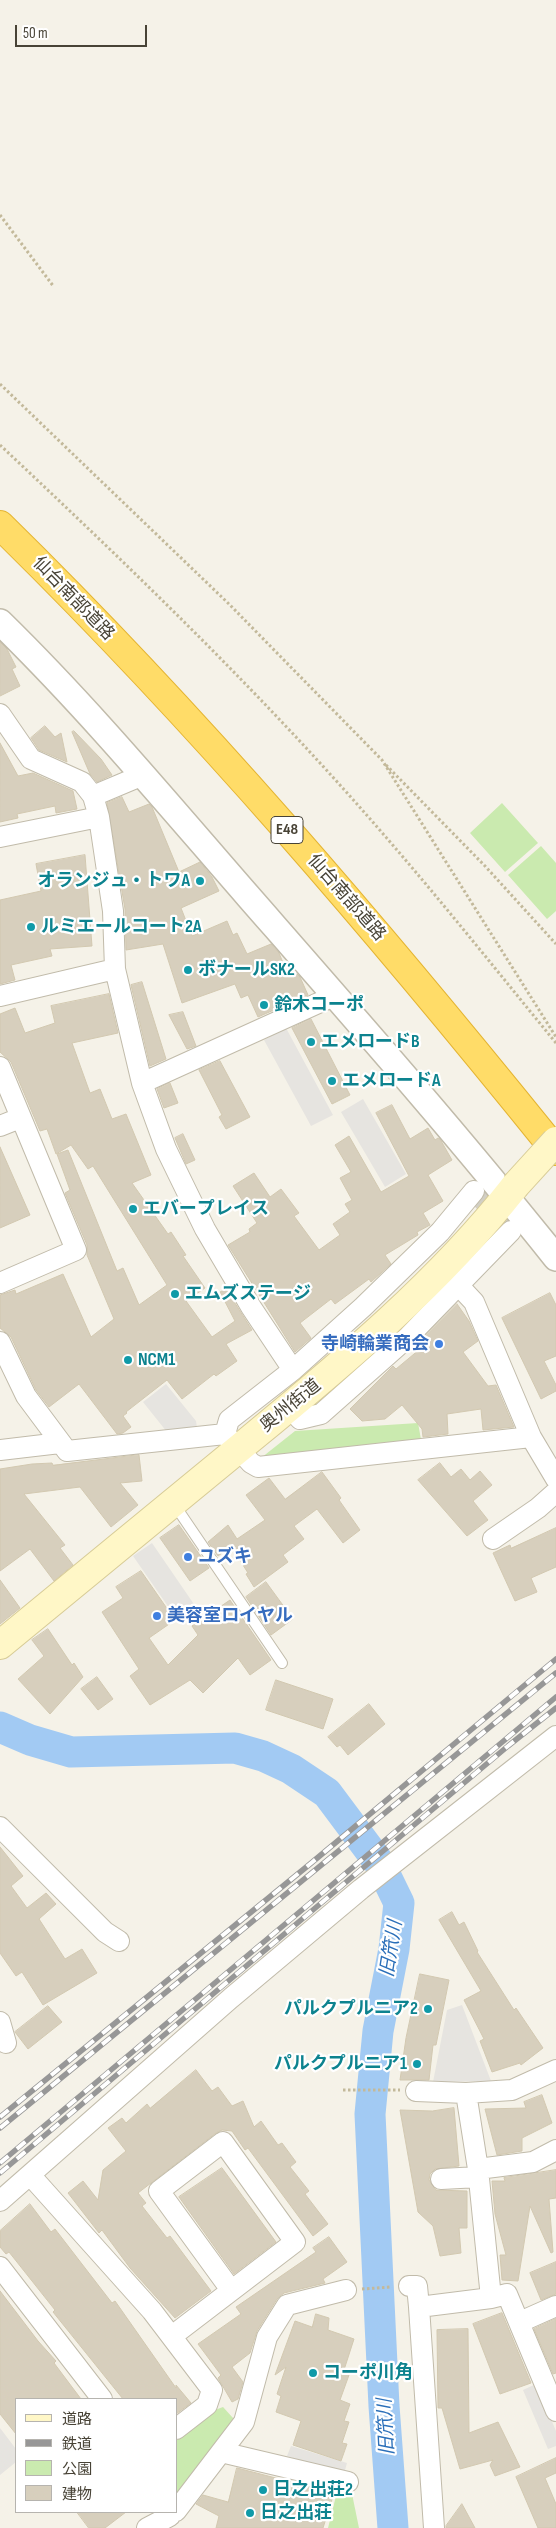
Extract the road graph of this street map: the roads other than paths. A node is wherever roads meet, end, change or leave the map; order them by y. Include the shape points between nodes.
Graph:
1 (0, 525) edge
2 (0, 622) edge
3 (0, 714) edge
4 (143, 774) junction
5 (93, 796) junction
6 (99, 817) junction
7 (0, 837) edge
8 (115, 969) junction
9 (336, 995) junction
10 (0, 996) edge
11 (0, 1067) edge
12 (142, 1083) junction
13 (20, 1118) junction
14 (0, 1126) edge
15 (556, 1141) edge
16 (556, 1151) edge
17 (474, 1191) dead end
18 (511, 1191) junction
19 (511, 1231) dead end
20 (556, 1258) edge
21 (0, 1283) edge
22 (459, 1286) junction
23 (0, 1342) edge
24 (293, 1370) junction
25 (290, 1407) junction
26 (531, 1437) junction
27 (60, 1442) junction
28 (232, 1442) junction
29 (0, 1450) edge
30 (556, 1479) edge
31 (556, 1492) edge
32 (173, 1504) junction
33 (493, 1539) dead end
34 (0, 1644) edge
35 (282, 1663) dead end
36 (556, 1736) edge
37 (0, 1827) edge
38 (119, 1941) dead end
39 (0, 2022) edge
40 (6, 2043) dead end
41 (556, 2070) edge
42 (409, 2091) road end
43 (466, 2093) junction
44 (556, 2150) edge
45 (478, 2173) junction
46 (31, 2176) junction
47 (441, 2178) dead end
48 (0, 2201) edge
49 (0, 2267) edge
50 (409, 2286) road end
51 (231, 2290) junction
52 (346, 2290) road end
53 (491, 2298) junction
54 (556, 2306) edge
55 (419, 2307) junction
56 (520, 2322) junction
57 (172, 2336) junction
58 (101, 2398) edge
59 (555, 2409) edge
60 (178, 2427) edge
61 (221, 2452) junction
62 (348, 2482) dead end
63 (178, 2511) edge
64 (174, 2516) edge
65 (147, 2528) edge
66 (434, 2528) edge

1 - 16 highway, 仙台南部道路 / E48 via 177,708 329,877
2 - 4 street
3 - 5 street via 31,759 82,782
4 - 5 street
4 - 9 street
5 - 6 street
6 - 7 street
6 - 8 street via 113,911
8 - 10 street
8 - 12 street
9 - 12 street
9 - 18 street
11 - 13 street
12 - 24 street via 166,1149 205,1229
13 - 14 street
13 - 21 street via 76,1250
15 - 18 main road, 奥州街道, bridge
17 - 24 street via 426,1246
18 - 20 street
18 - 25 main road, 奥州街道 via 406,1304
19 - 22 street
22 - 25 street via 408,1337 321,1414 300,1419
22 - 26 street via 474,1302
23 - 27 street via 26,1396
24 - 28 street via 229,1420
25 - 28 main road, 奥州街道
26 - 28 street via 258,1467
26 - 30 street
27 - 28 street via 67,1451
27 - 29 street
28 - 32 main road, 奥州街道
31 - 33 street
32 - 34 main road, 奥州街道
32 - 35 lane
36 - 46 street via 361,1889 231,1998
37 - 38 street via 105,1932
39 - 40 street
41 - 43 street via 512,2090
42 - 43 street
43 - 45 street
44 - 45 street via 533,2162
45 - 47 street
45 - 53 street
46 - 48 street
46 - 57 street
49 - 58 street
50 - 55 street via 417,2286
51 - 51 street via 295,2242 223,2142 159,2191
51 - 57 street
52 - 61 street via 287,2305 267,2337 244,2422
53 - 55 street
53 - 56 street via 507,2294
54 - 56 street
55 - 66 street
56 - 59 street
57 - 60 street via 212,2390 207,2405
61 - 62 street
61 - 63 street
64 - 65 street

